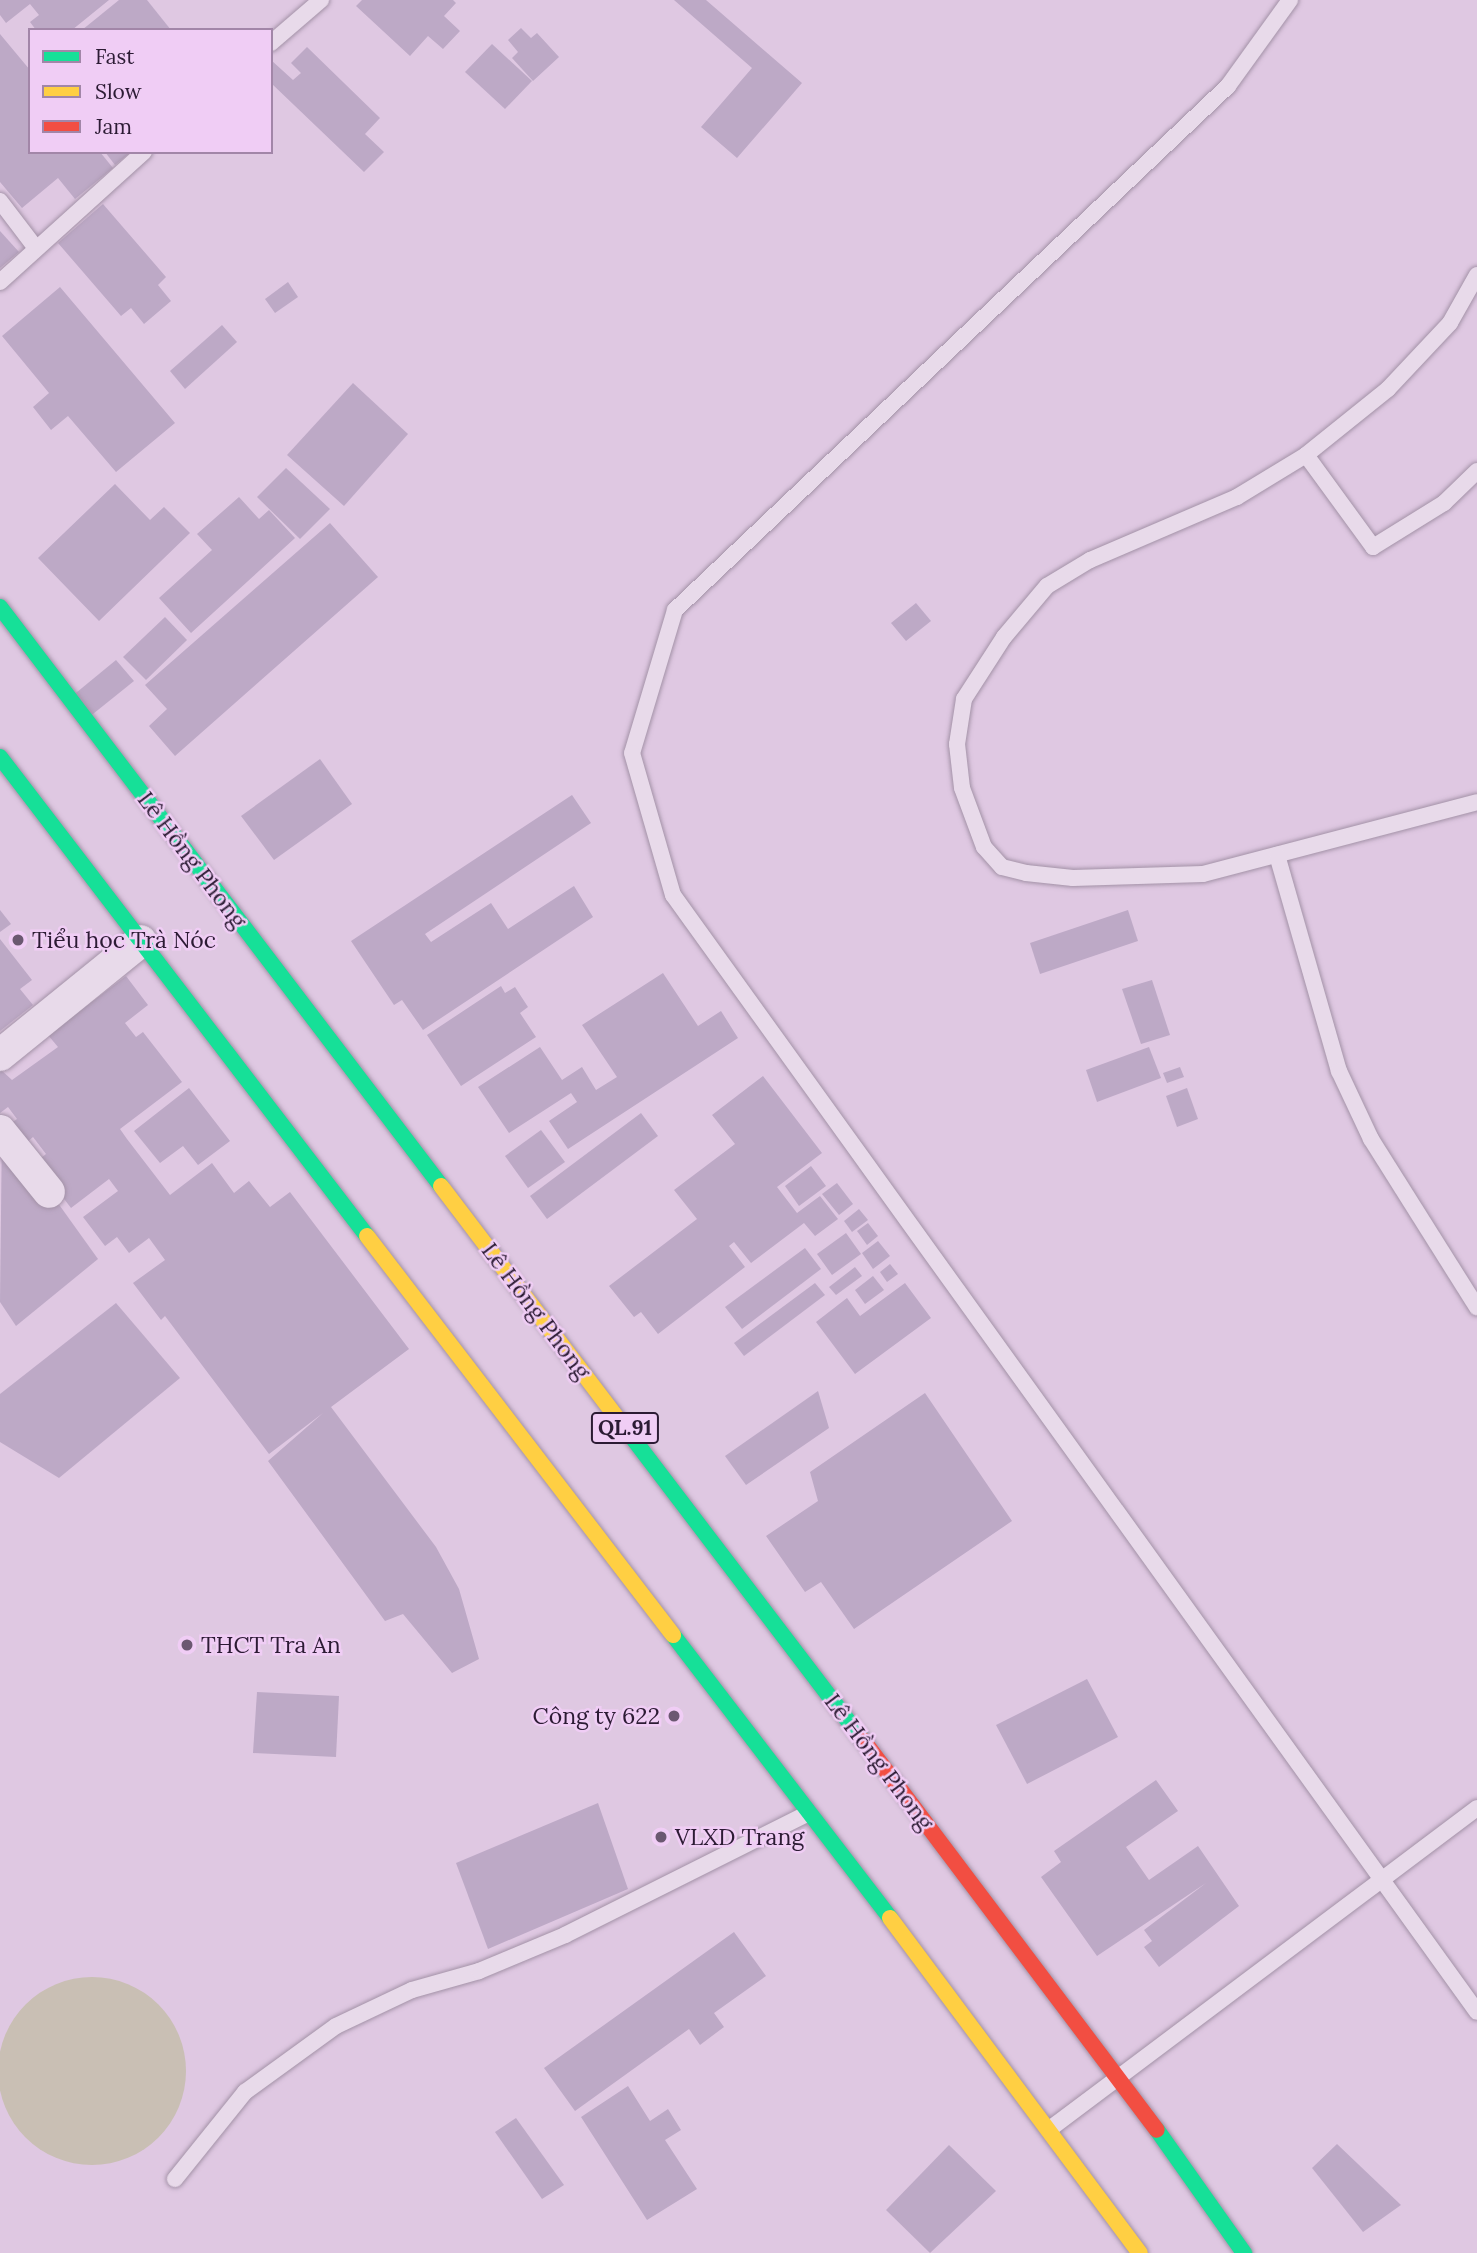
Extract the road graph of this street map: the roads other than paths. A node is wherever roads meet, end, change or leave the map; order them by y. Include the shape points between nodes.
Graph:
1 (321, 0) edge
2 (1290, 0) edge
3 (273, 41) edge
4 (142, 154) edge
5 (0, 201) edge
6 (35, 247) junction
7 (1477, 275) edge
8 (0, 282) edge
9 (1306, 455) junction
10 (1477, 471) edge
11 (0, 607) edge
12 (0, 757) edge
13 (1477, 802) edge
14 (1278, 855) junction
15 (141, 941) junction
16 (0, 1055) edge
17 (0, 1131) edge
18 (49, 1192) dead end
19 (1477, 1307) edge
20 (1477, 1808) edge
21 (809, 1813) junction
22 (1381, 1880) junction
23 (1477, 2012) edge
24 (1119, 2077) junction
25 (1051, 2128) junction
26 (175, 2179) dead end
27 (1140, 2253) edge
28 (1244, 2253) edge

1 - 3 lane
2 - 22 lane via 1228,86 675,610 632,754 673,895
4 - 6 lane
5 - 6 lane
6 - 8 lane
7 - 9 lane via 1450,324 1388,389
9 - 10 lane via 1373,547 1444,503
9 - 14 lane via 1237,497 1090,560 1047,586 1004,637 964,699 957,744 962,788 984,846 1002,867 1073,878 1203,874
11 - 24 highway, Lê Hồng Phong / QL.91
12 - 15 highway
13 - 14 lane
14 - 19 lane via 1339,1071 1371,1139
15 - 16 street
15 - 21 highway
17 - 18 street
20 - 22 lane
21 - 25 highway
21 - 26 lane via 565,1936 479,1971 412,1990 336,2026 245,2092
22 - 23 lane
22 - 24 lane
24 - 25 lane
24 - 28 highway, Lê Hồng Phong / QL.91
25 - 27 highway

